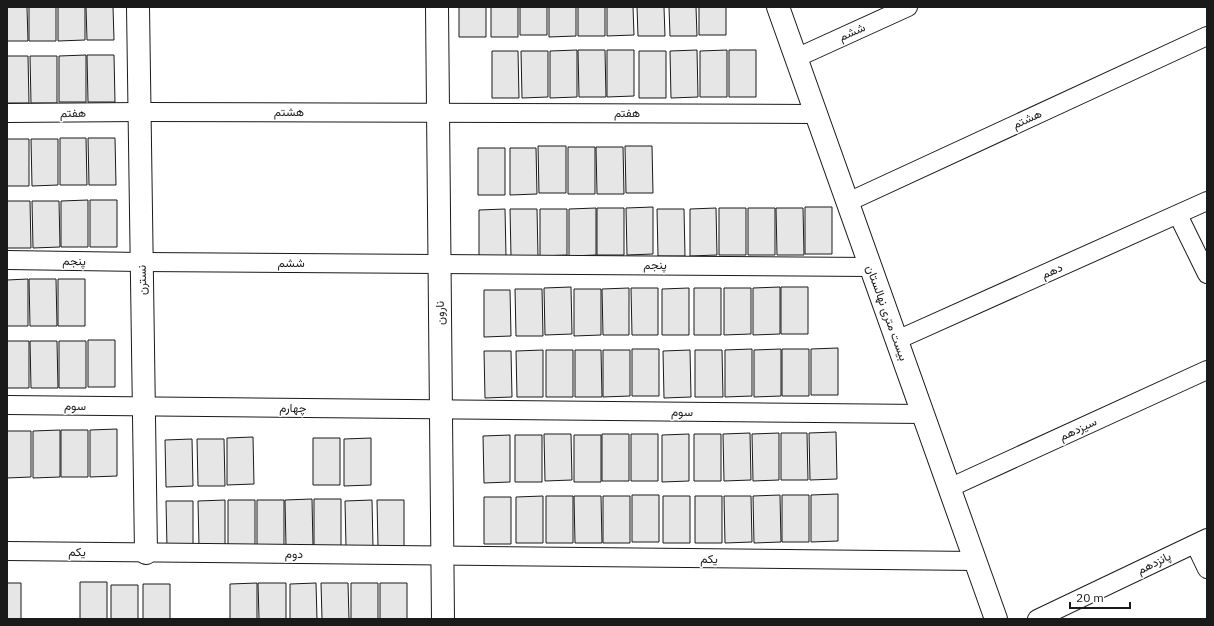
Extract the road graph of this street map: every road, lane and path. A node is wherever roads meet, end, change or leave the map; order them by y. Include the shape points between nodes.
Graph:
1 (138, 7) edge
2 (437, 7) edge
3 (778, 7) edge
4 (908, 7) edge
5 (1207, 36) edge
6 (796, 58) junction
7 (140, 112) junction
8 (438, 112) junction
9 (7, 113) edge
10 (816, 114) junction
11 (1207, 201) edge
12 (848, 202) junction
13 (1178, 215) junction
14 (7, 260) edge
15 (142, 262) junction
16 (440, 264) junction
17 (871, 267) junction
18 (1207, 274) edge
19 (897, 340) junction
20 (1207, 370) edge
21 (7, 405) edge
22 (144, 406) junction
23 (441, 409) junction
24 (924, 414) junction
25 (950, 488) junction
26 (1201, 541) edge
27 (7, 551) edge
28 (146, 553) junction
29 (443, 556) junction
30 (976, 561) junction
31 (1207, 569) edge
32 (444, 619) edge
33 (996, 619) edge
34 (1037, 619) edge

1 - 7 street, نسترن
2 - 8 street, نارون
3 - 6 street, بیست متری نهالستان
4 - 6 street, ششم
5 - 12 street, هشتم
6 - 10 street, بیست متری نهالستان
7 - 8 street, هشتم
7 - 9 street, هفتم
7 - 15 street, نسترن
8 - 10 street, هفتم
8 - 16 street, نارون
10 - 12 street, بیست متری نهالستان
11 - 13 street, دهم
12 - 17 street, بیست متری نهالستان
13 - 18 street
13 - 19 street, دهم
14 - 15 street, پنجم
15 - 16 street, ششم
15 - 22 street, نسترن
16 - 17 street, پنجم
16 - 23 street, نارون
17 - 19 street, بیست متری نهالستان
19 - 24 street, بیست متری نهالستان
20 - 25 street, سیزدهم
21 - 22 street, سوم
22 - 23 street, چهارم
22 - 28 street, نسترن
23 - 24 street, سوم
23 - 29 street, نارون
24 - 25 street, بیست متری نهالستان
25 - 30 street, بیست متری نهالستان
26 - 31 street
26 - 34 street, پانزدهم
27 - 28 street, یکم
28 - 29 street, دوم
29 - 30 street, یکم
29 - 32 street, نارون
30 - 33 street, بیست متری نهالستان

